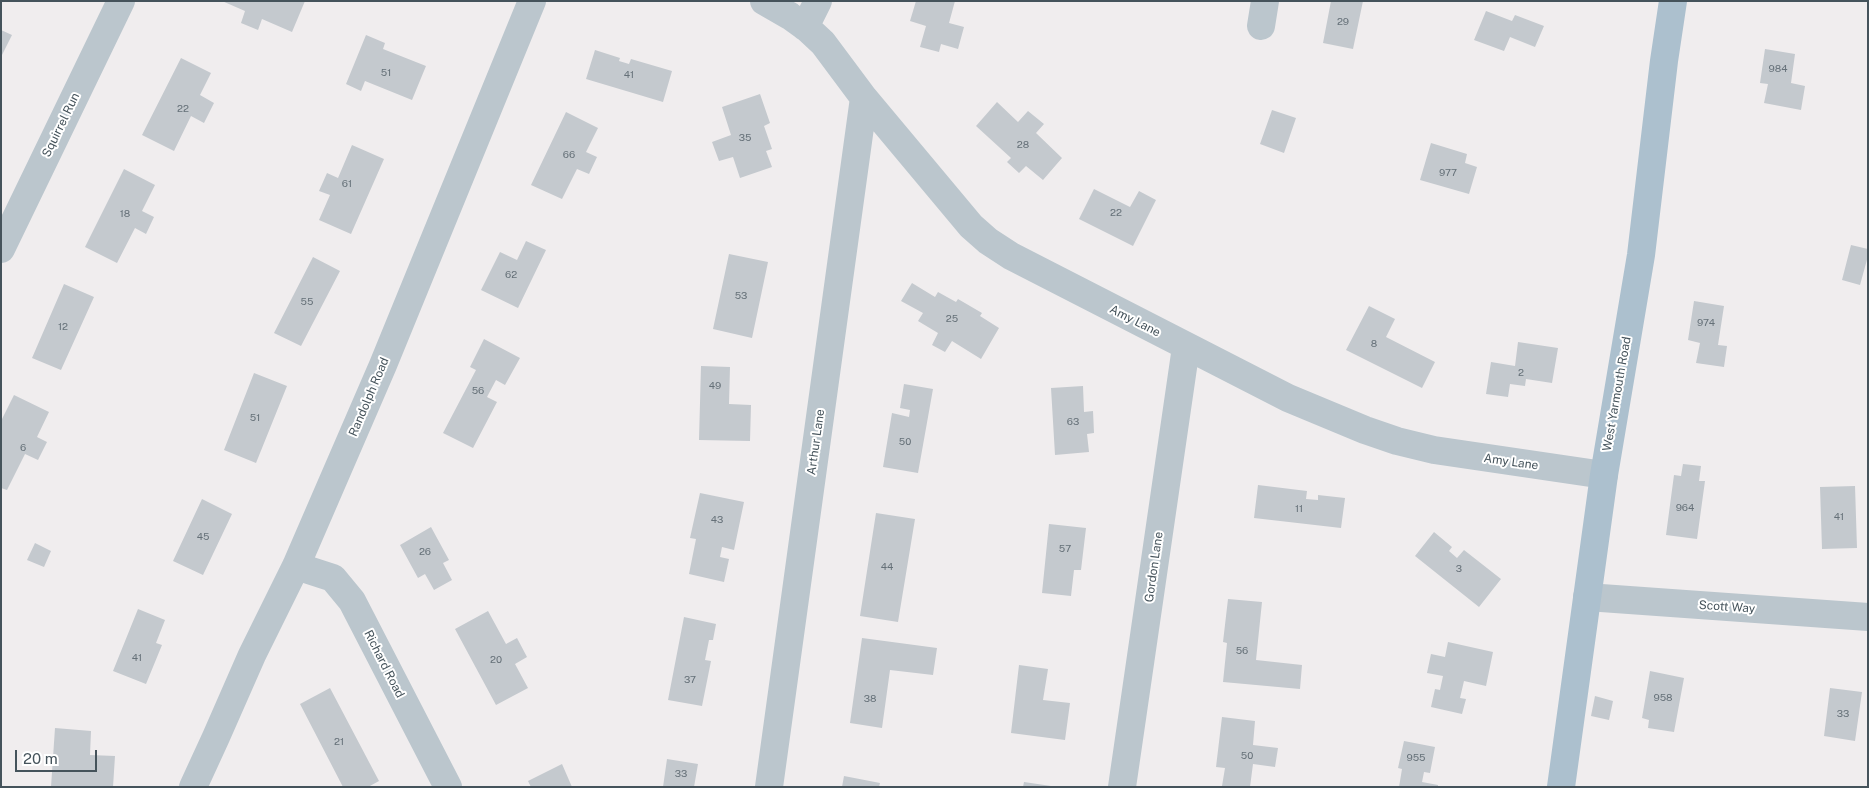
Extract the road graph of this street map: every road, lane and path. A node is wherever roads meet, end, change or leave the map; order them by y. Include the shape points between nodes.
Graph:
1 (121, 1) edge
2 (532, 1) edge
3 (764, 1) edge
4 (818, 1) edge
5 (1673, 1) edge
6 (805, 27) junction
7 (864, 98) junction
8 (1, 249) edge
9 (1186, 347) junction
10 (1604, 475) junction
11 (296, 566) junction
12 (1587, 597) junction
13 (1868, 617) edge
14 (193, 787) edge
15 (448, 787) edge
16 (769, 787) edge
17 (1122, 787) edge
18 (1561, 787) edge

1 - 8 street, Squirrel Run
2 - 11 street, Randolph Road via 383,365
3 - 6 street, Amy Lane
4 - 6 street
5 - 10 main road, West Yarmouth Road via 1641,255
6 - 7 street, Amy Lane via 835,57
7 - 9 street, Amy Lane via 954,207 988,241 1010,256
7 - 16 street, Arthur Lane
9 - 10 street, Amy Lane via 1288,398 1397,441 1434,450
9 - 17 street, Gordon Lane
10 - 12 main road, West Yarmouth Road
11 - 14 street, Randolph Road
11 - 15 street, Richard Road via 333,578 352,601
12 - 13 street, Scott Way
12 - 18 main road, West Yarmouth Road

